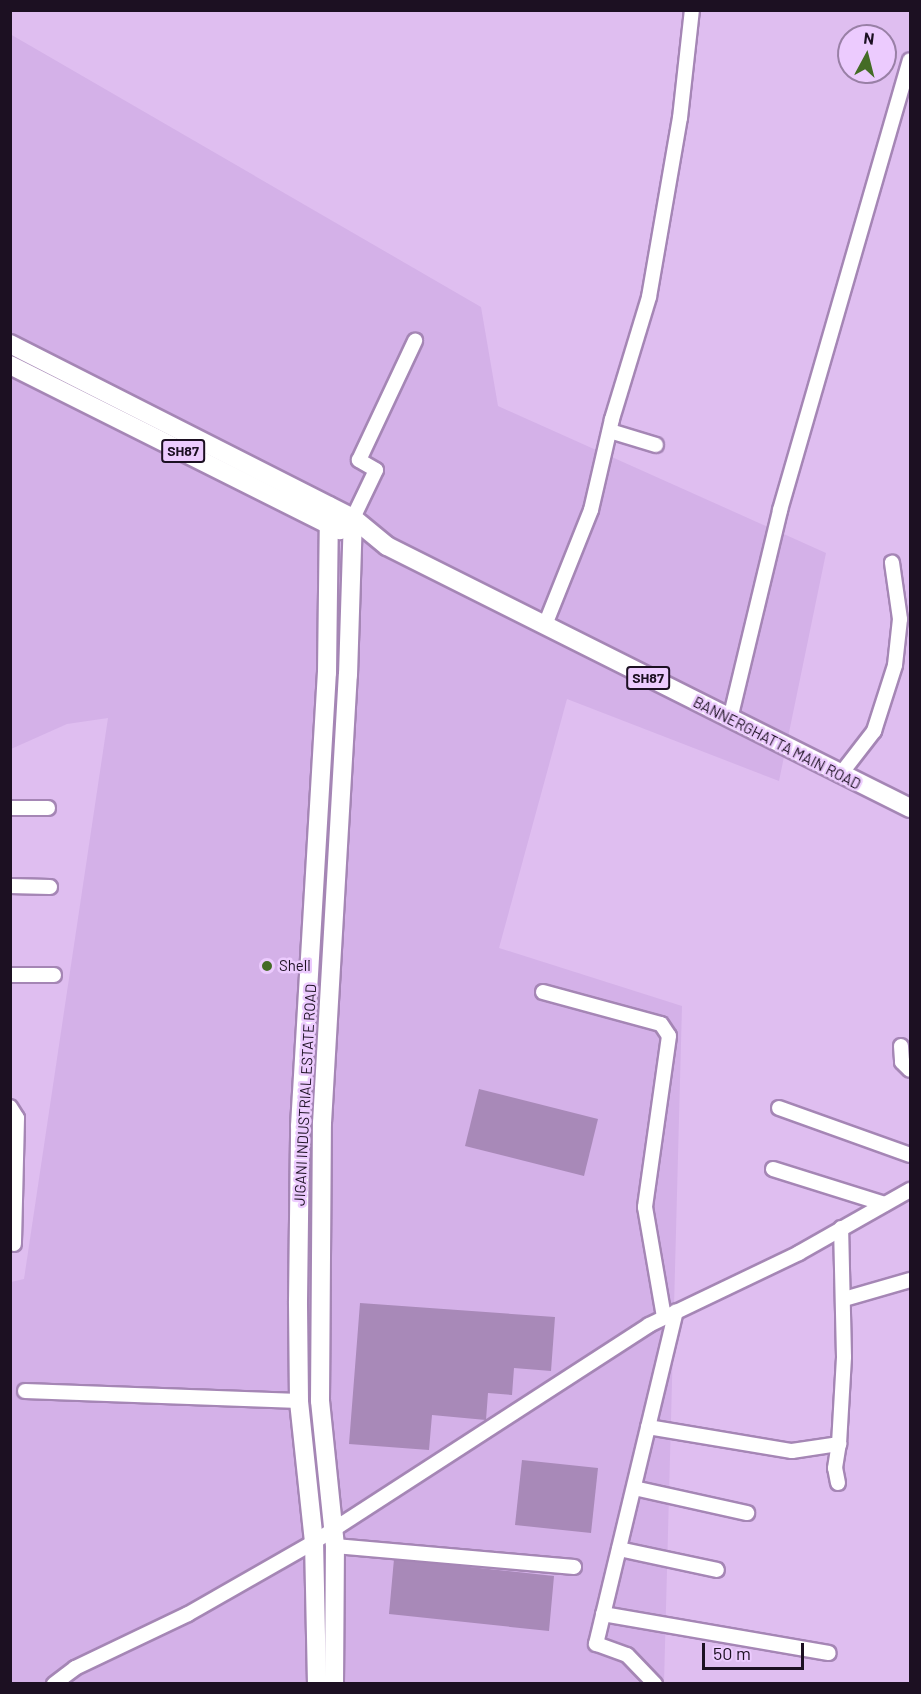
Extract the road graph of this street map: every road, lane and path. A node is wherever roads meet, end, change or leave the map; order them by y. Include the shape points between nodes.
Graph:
1 (692, 10) edge
2 (910, 60) edge
3 (415, 341) dead end
4 (10, 344) edge
5 (10, 365) edge
6 (609, 430) junction
7 (656, 445) dead end
8 (212, 456) junction
9 (329, 506) junction
10 (353, 518) junction
11 (332, 526) junction
12 (354, 538) junction
13 (387, 546) junction
14 (892, 563) dead end
15 (545, 625) junction
16 (730, 720) junction
17 (840, 775) junction
18 (10, 808) edge
19 (48, 808) dead end
20 (910, 808) edge
21 (10, 886) edge
22 (50, 886) dead end
23 (10, 975) edge
24 (54, 975) dead end
25 (543, 992) dead end
26 (901, 1046) dead end
27 (910, 1070) edge
28 (10, 1107) edge
29 (779, 1108) dead end
30 (910, 1155) edge
31 (773, 1169) dead end
32 (910, 1190) edge
33 (885, 1204) junction
34 (842, 1228) junction
35 (14, 1244) dead end
36 (910, 1280) edge
37 (844, 1299) junction
38 (670, 1314) junction
39 (25, 1391) dead end
40 (299, 1401) junction
41 (648, 1427) junction
42 (839, 1444) junction
43 (838, 1483) dead end
44 (634, 1488) junction
45 (747, 1513) dead end
46 (334, 1536) junction
47 (314, 1542) junction
48 (619, 1549) junction
49 (574, 1567) dead end
50 (717, 1570) dead end
51 (603, 1614) junction
52 (829, 1653) dead end
53 (54, 1683) edge
54 (317, 1683) edge
55 (334, 1683) edge
56 (655, 1683) edge

1 - 6 street via 680,118 649,297
2 - 16 street via 780,510
3 - 10 street via 359,460 376,470
4 - 8 main road, BANNERGHATTA MAIN ROAD / SH87
5 - 8 main road, BANNERGHATTA MAIN ROAD / SH87
6 - 7 street
6 - 15 street via 591,510
8 - 9 main road, BANNERGHATTA MAIN ROAD / SH87
8 - 11 main road, BANNERGHATTA MAIN ROAD / SH87
9 - 10 main road, BANNERGHATTA MAIN ROAD / SH87
9 - 11 main road, JIGANI INDUSTRIAL ESTATE ROAD
10 - 12 main road, JIGANI INDUSTRIAL ESTATE ROAD
10 - 13 main road, BANNERGHATTA MAIN ROAD / SH87
11 - 12 main road, BANNERGHATTA MAIN ROAD / SH87
11 - 40 main road, JIGANI INDUSTRIAL ESTATE ROAD via 317,868 300,1126
12 - 13 main road, BANNERGHATTA MAIN ROAD / SH87
12 - 46 main road, JIGANI INDUSTRIAL ESTATE ROAD via 322,1123 320,1401
13 - 15 main road, BANNERGHATTA MAIN ROAD / SH87
14 - 17 street via 900,619 895,665 874,731
15 - 16 main road, BANNERGHATTA MAIN ROAD / SH87
16 - 17 main road, BANNERGHATTA MAIN ROAD / SH87
17 - 20 main road, BANNERGHATTA MAIN ROAD / SH87
18 - 19 street
21 - 22 street
23 - 24 street
25 - 38 street via 661,1024 669,1036 645,1207
26 - 27 street via 902,1062
28 - 35 street via 17,1118
29 - 30 street
31 - 33 street
32 - 33 street
33 - 34 street
34 - 37 street
34 - 38 street
36 - 37 street
37 - 42 street
38 - 41 street
38 - 46 street
39 - 40 street
40 - 47 main road, JIGANI INDUSTRIAL ESTATE ROAD
41 - 42 street via 792,1451
41 - 44 street
42 - 43 street via 835,1468
44 - 45 street
44 - 48 street
46 - 47 street
46 - 49 street
46 - 55 main road, JIGANI INDUSTRIAL ESTATE ROAD
47 - 53 street via 188,1614 75,1668
47 - 54 main road, JIGANI INDUSTRIAL ESTATE ROAD
48 - 50 street
48 - 51 street
51 - 52 street
51 - 56 street via 596,1644 627,1655

